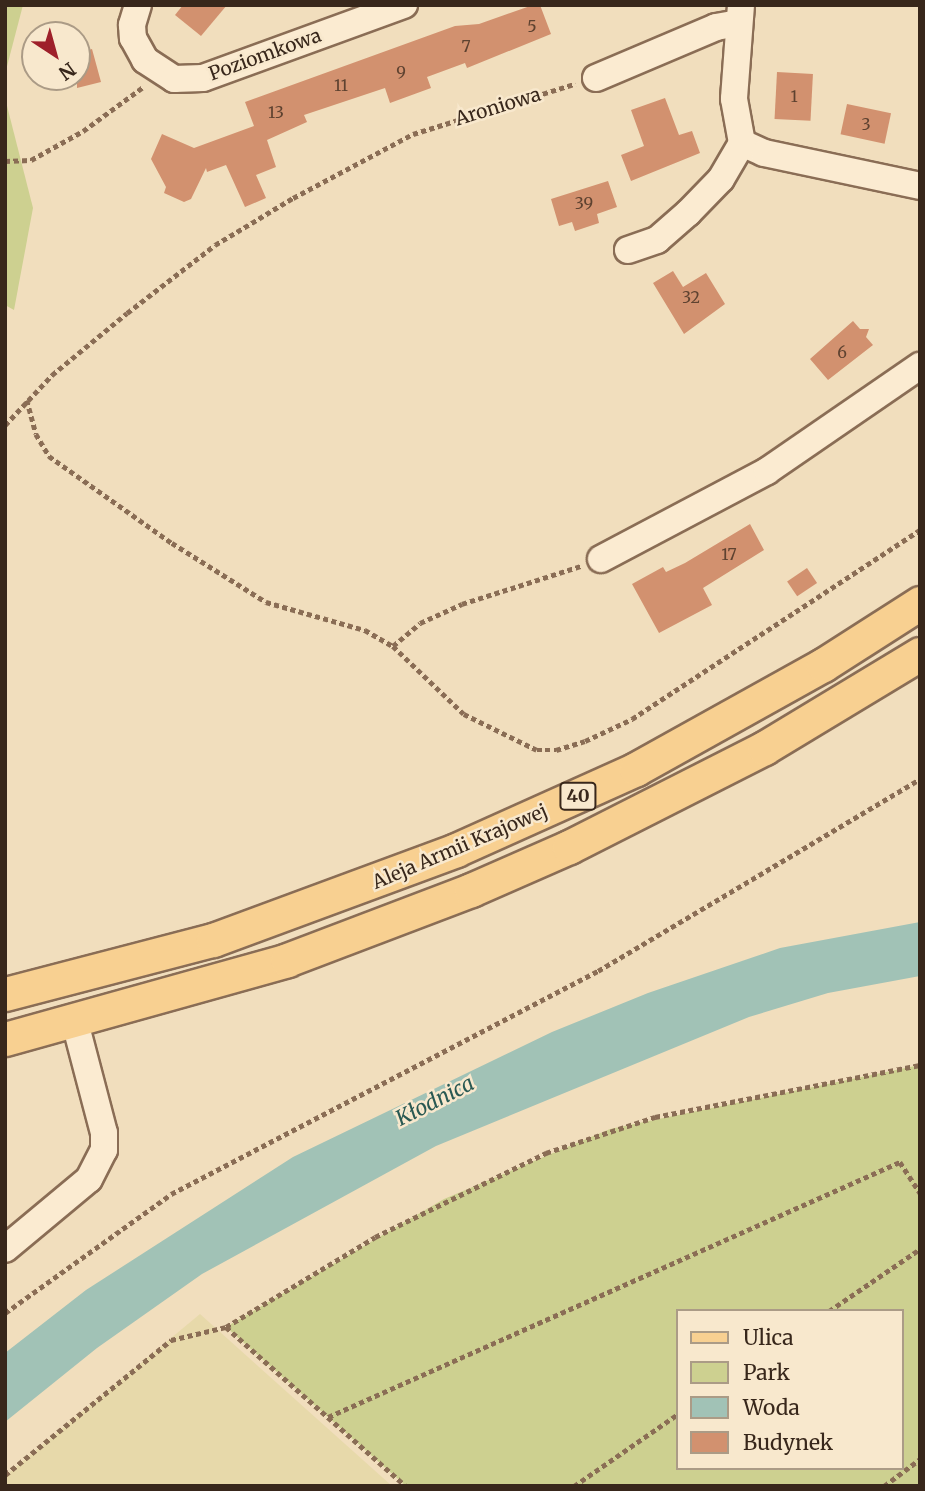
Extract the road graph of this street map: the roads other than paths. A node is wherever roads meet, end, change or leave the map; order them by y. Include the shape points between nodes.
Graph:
1 (138, 5) edge
2 (404, 5) edge
3 (740, 14) edge
4 (596, 78) road end
5 (742, 143) junction
6 (920, 186) edge
7 (628, 250) dead end
8 (920, 366) edge
9 (601, 559) road end
10 (920, 603) edge
11 (920, 654) edge
12 (5, 994) edge
13 (74, 1020) junction
14 (5, 1039) edge
15 (5, 1249) edge

1 - 2 street, Poziomkowa via 133,38 145,60 174,79 204,78
3 - 4 street
3 - 5 street via 734,99
5 - 6 street via 764,153
5 - 7 street via 721,179 688,213 657,240
8 - 9 street via 767,471
10 - 12 main road, Aleja Armii Krajowej / 40 via 823,665 636,769 456,850 214,940
11 - 13 main road, 40 via 764,748 569,847 484,884 287,960
13 - 14 main road, 40
13 - 15 street via 104,1133 104,1150 89,1179

